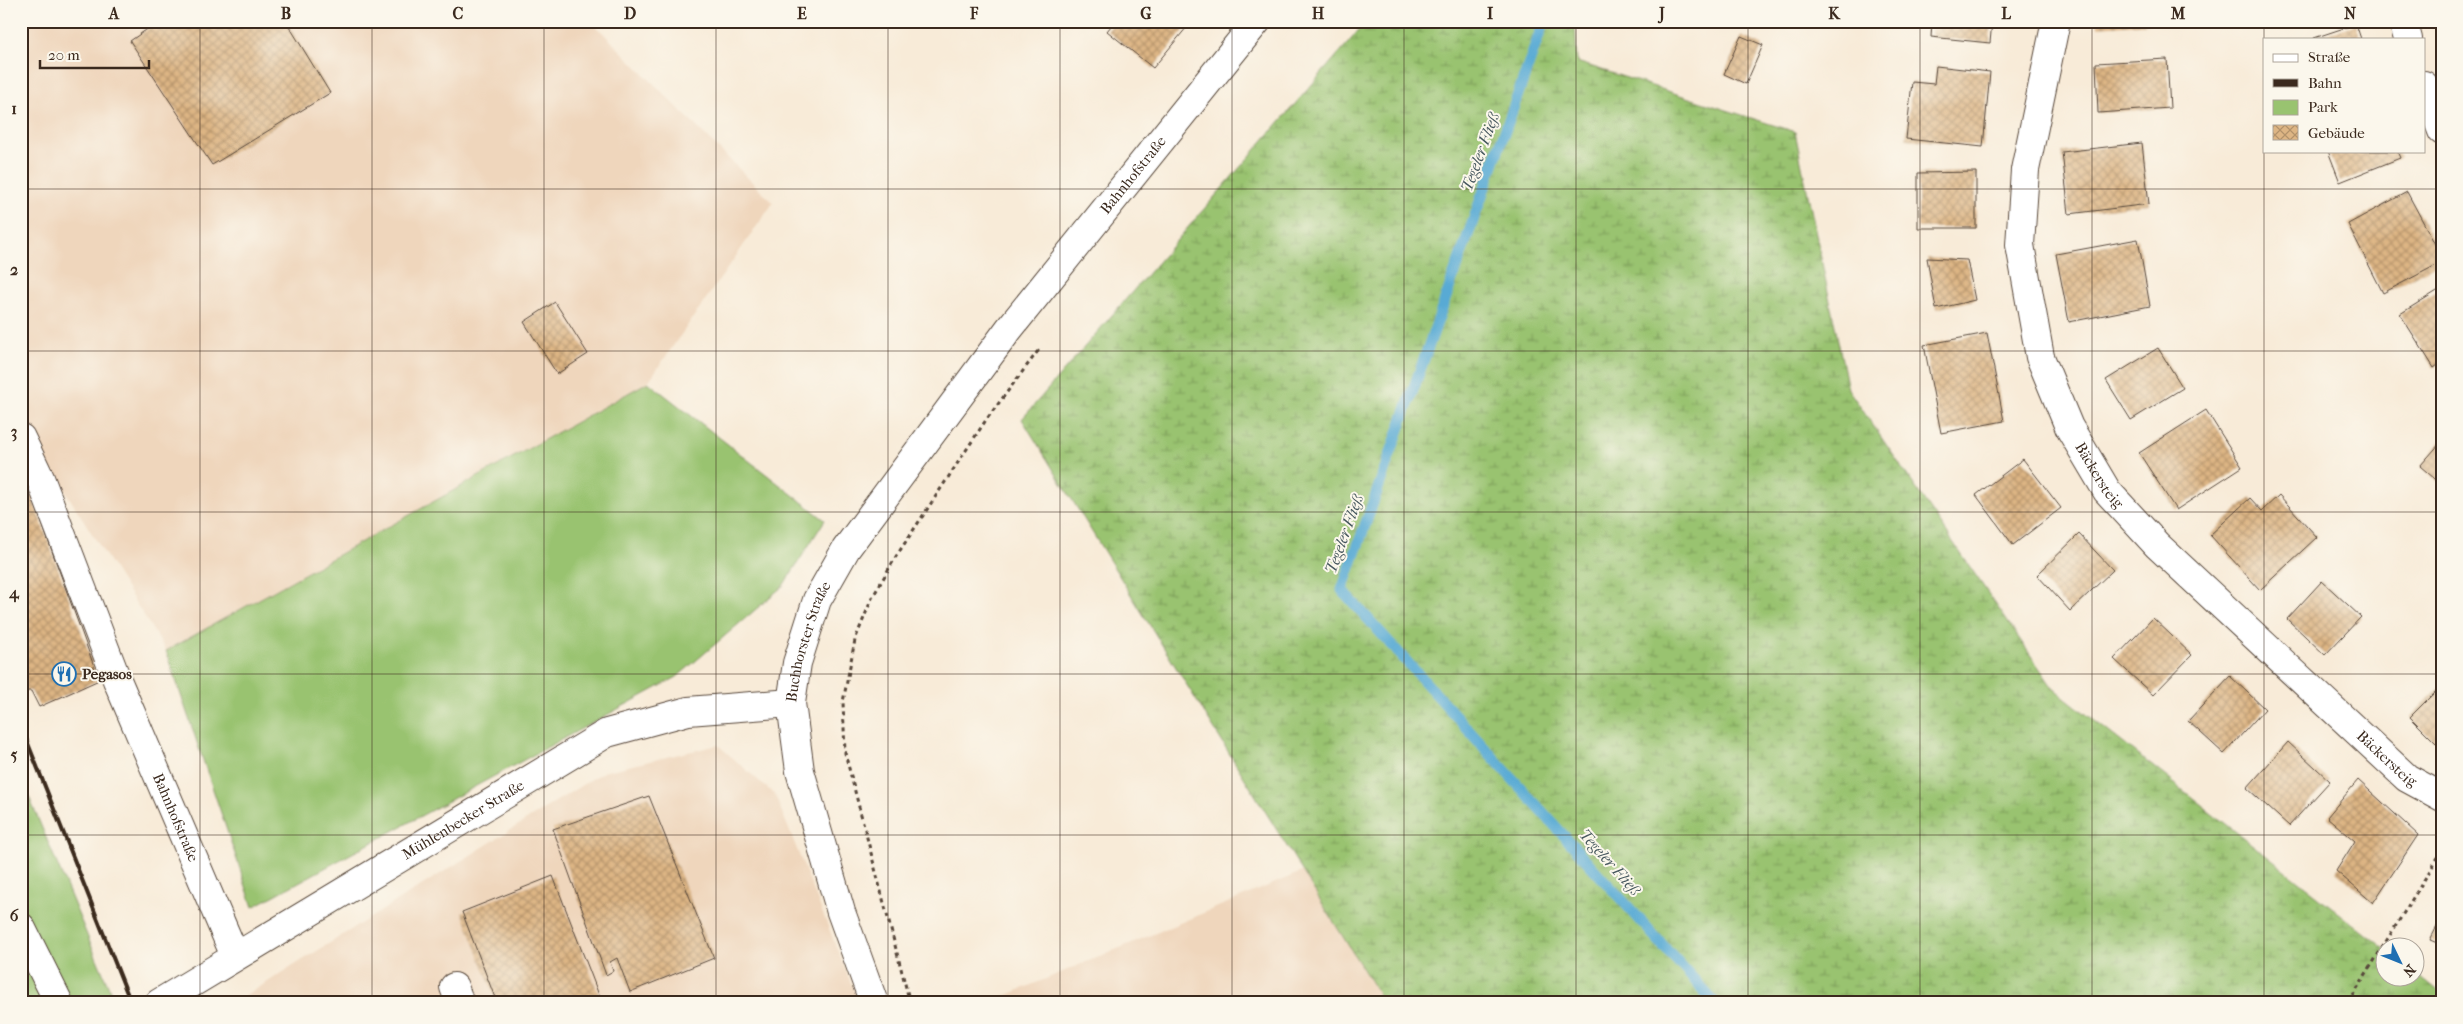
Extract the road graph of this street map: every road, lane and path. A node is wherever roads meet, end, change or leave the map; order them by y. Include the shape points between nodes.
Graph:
1 (1256, 21) edge
2 (2056, 21) edge
3 (2403, 21) edge
4 (2408, 38) edge
5 (2426, 90) edge
6 (2442, 131) edge
7 (1009, 329) junction
8 (21, 438) edge
9 (791, 703) junction
10 (2442, 797) edge
11 (2442, 851) edge
12 (21, 926) edge
13 (235, 956) junction
14 (59, 1003) edge
15 (159, 1003) edge
16 (874, 1003) edge
17 (910, 1003) edge
18 (2348, 1003) edge

1 - 7 main road, Bahnhofstraße
2 - 10 main road, Bäckersteig via 2025,170 2020,245 2040,357 2069,427 2107,491 2157,545 2407,778
3 - 4 main road
5 - 6 main road
7 - 9 main road, Buchhorster Straße via 888,489 833,570 817,600 806,632
7 - 17 path via 1038,351 986,420 877,590 855,640 843,702 846,753
8 - 13 main road, Bahnhofstraße via 40,478 117,680
9 - 13 main road, Mühlenbecker Straße via 688,711 607,732
9 - 16 main road, Buchhorster Straße via 800,771 841,912
11 - 18 path
12 - 14 main road
13 - 15 main road, Mühlenbecker Straße

